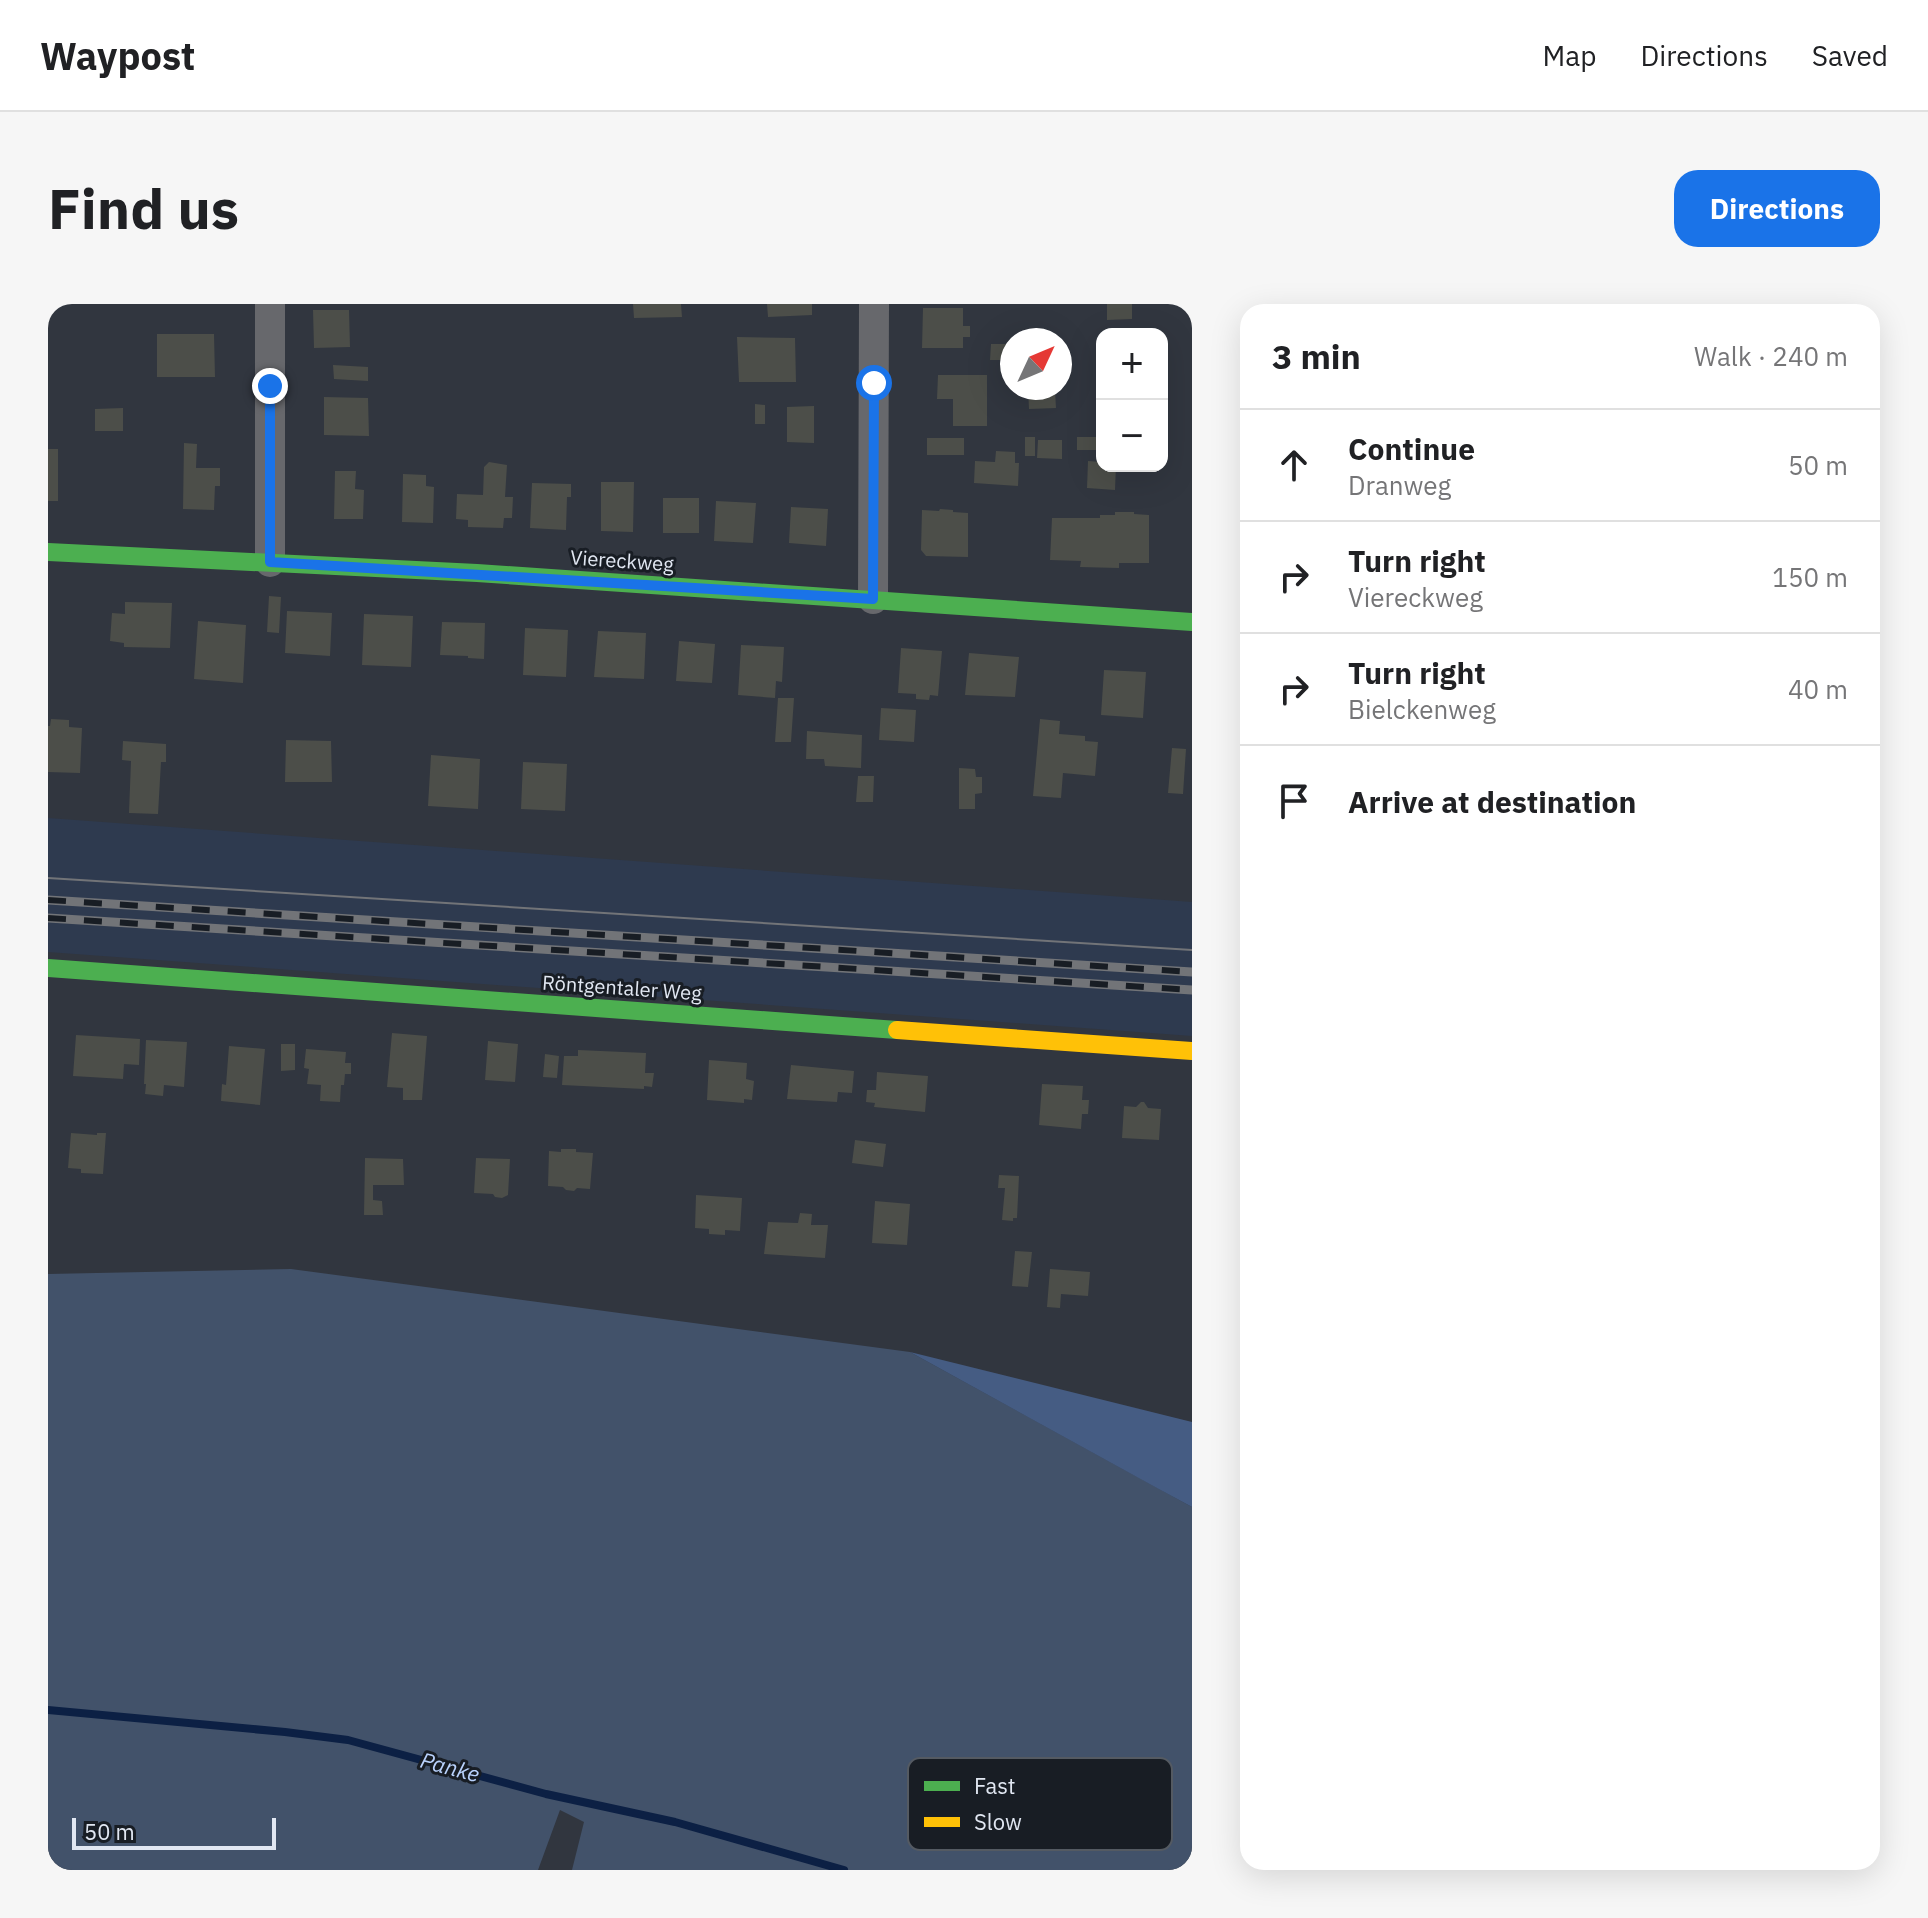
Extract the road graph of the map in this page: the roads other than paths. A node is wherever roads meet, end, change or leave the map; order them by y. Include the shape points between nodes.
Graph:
1 (270, 304) edge
2 (874, 304) edge
3 (48, 552) edge
4 (270, 562) junction
5 (873, 599) junction
6 (1192, 622) edge
7 (48, 968) edge
8 (1192, 1051) edge

1 - 4 street
2 - 5 street
3 - 4 street, Viereckweg
4 - 5 street, Viereckweg
5 - 6 street, Viereckweg
7 - 8 street, Röntgentaler Weg

